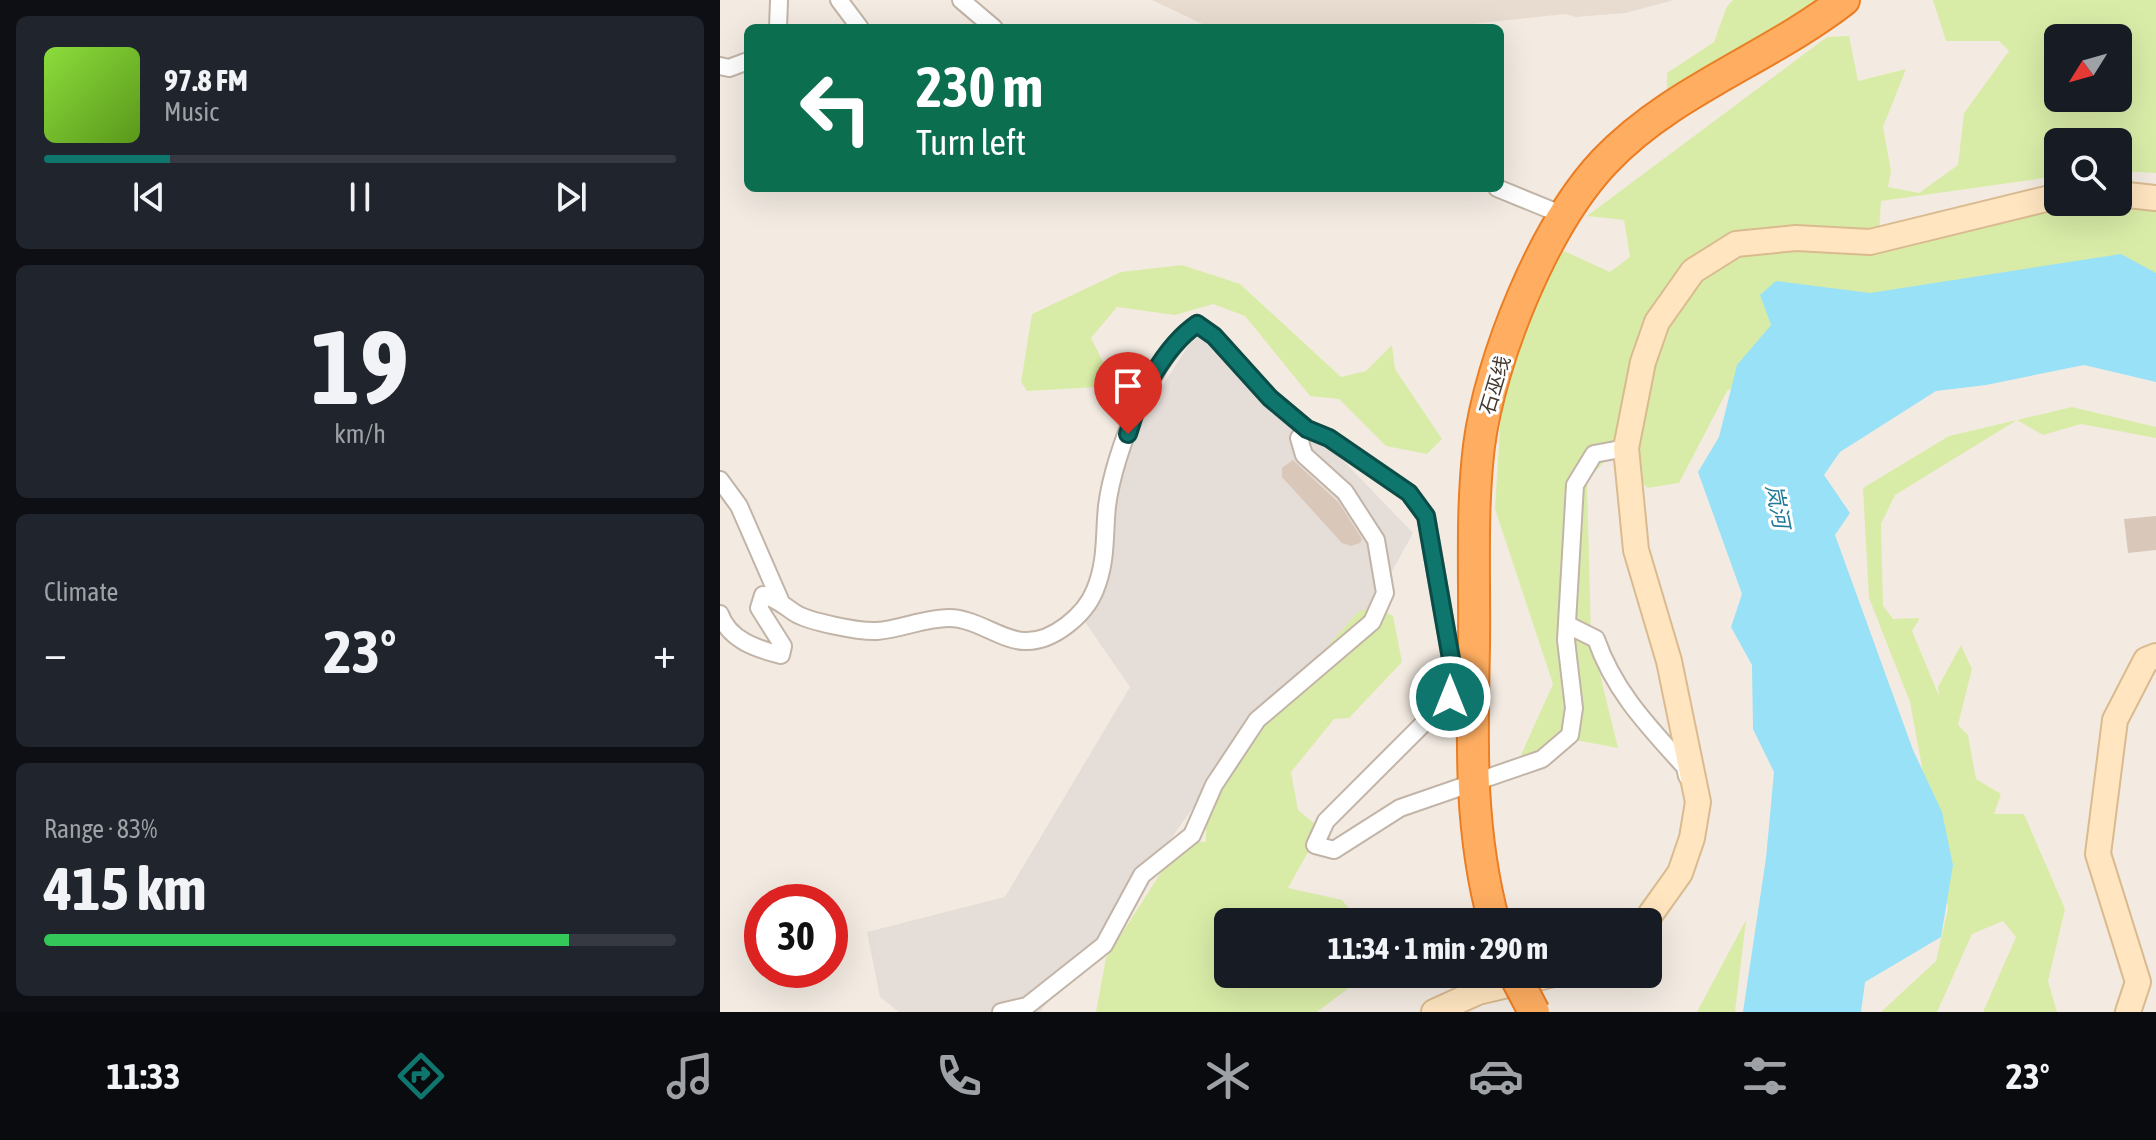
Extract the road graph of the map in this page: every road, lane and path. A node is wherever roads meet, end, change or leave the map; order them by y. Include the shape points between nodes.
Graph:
1 (779, 0) edge
2 (839, 0) edge
3 (961, 0) edge
4 (1844, 0) edge
5 (778, 24) edge
6 (857, 24) edge
7 (989, 24) edge
8 (744, 62) edge
9 (720, 66) edge
10 (1504, 191) edge
11 (2132, 195) edge
12 (2156, 198) edge
13 (2044, 199) edge
14 (1563, 215) junction
15 (1307, 429) junction
16 (1626, 448) junction
17 (720, 480) edge
18 (780, 600) junction
19 (720, 614) edge
20 (1568, 625) junction
21 (2156, 656) edge
22 (1471, 783) junction
23 (1687, 880) dead end
24 (1491, 908) edge
25 (1655, 908) edge
26 (1495, 988) edge
27 (1521, 988) edge
28 (1001, 1012) edge
29 (1434, 1012) edge
30 (1534, 1012) edge
31 (2128, 1012) edge

1 - 5 street
2 - 6 street
3 - 7 street
4 - 14 highway, 石巫线 via 1650,120 1604,162
8 - 9 street
10 - 14 street
11 - 12 street
13 - 16 street via 1870,242 1796,238 1736,244 1693,271 1657,322 1643,362
14 - 22 highway, 石巫线 via 1543,250 1483,423 1476,491
15 - 18 street via 1197,324 1178,337 1134,410 1107,505 1106,553 1095,593 1064,629 1025,641 949,618 875,631 816,621 796,614
15 - 22 street via 1329,438 1409,493 1426,516 1453,670 1450,697 1326,821 1315,845 1334,850 1400,808
15 - 28 street via 1299,438 1304,455 1345,492 1376,540 1385,593 1372,622 1257,720 1214,785 1192,835 1142,875 1104,945 1027,1006
16 - 20 street via 1594,454 1575,485
16 - 25 street via 1636,550 1669,661 1698,802 1680,873
17 - 18 street via 739,506
18 - 19 street via 763,595 759,608 783,646 781,655 749,647
20 - 22 street via 1574,708 1570,735 1542,759
20 - 23 street via 1596,639 1607,670 1629,705 1685,767 1697,811
21 - 31 street via 2146,660 2115,720 2098,854 2138,982
22 - 24 highway, 石巫线
26 - 29 street
27 - 30 highway, bridge

